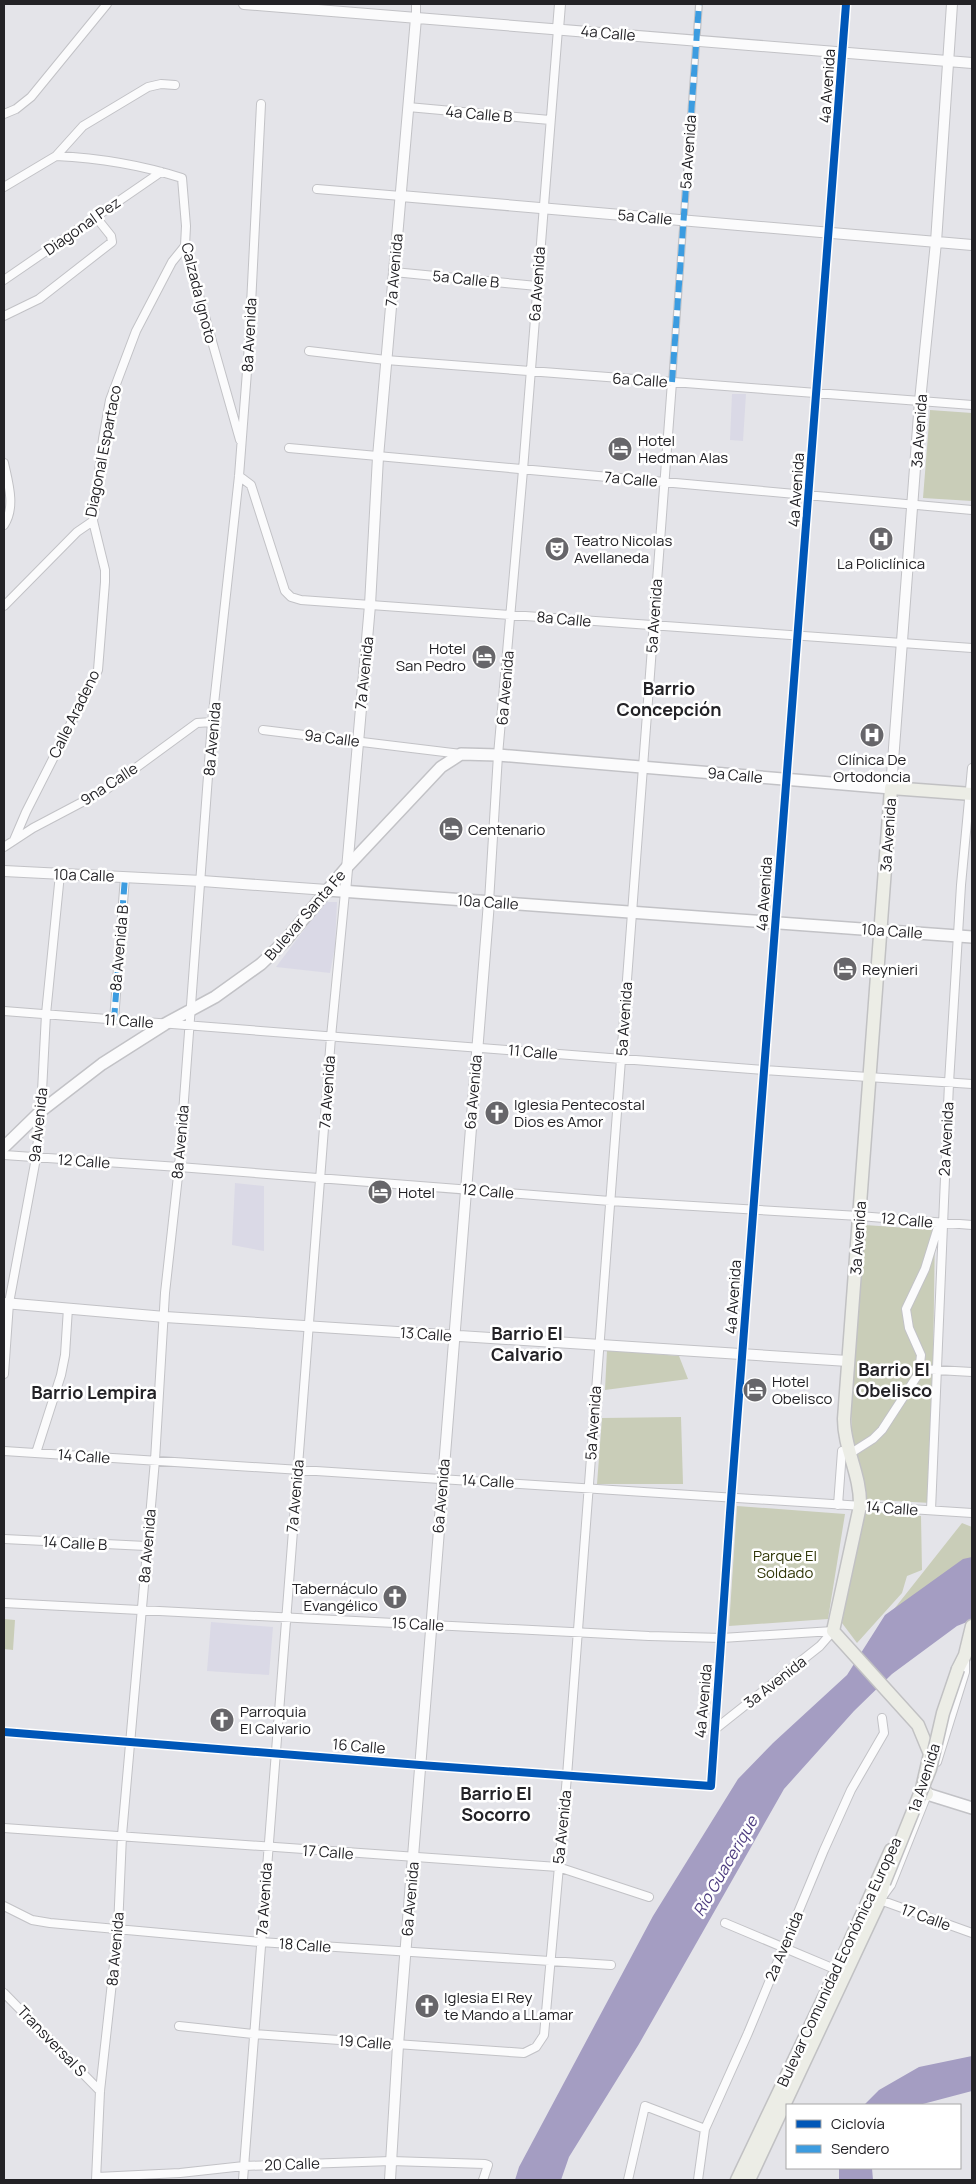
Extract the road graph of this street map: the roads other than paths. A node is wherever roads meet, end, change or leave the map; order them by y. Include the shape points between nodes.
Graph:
1 (107, 4) edge
2 (244, 4) edge
3 (416, 4) edge
4 (560, 4) edge
5 (699, 4) edge
6 (846, 4) edge
7 (952, 4) edge
8 (263, 5) edge
9 (416, 18) junction
10 (558, 29) junction
11 (696, 40) junction
12 (843, 52) junction
13 (947, 60) junction
14 (972, 63) edge
15 (176, 85) dead end
16 (261, 104) dead end
17 (408, 107) junction
18 (4, 114) edge
19 (550, 120) junction
20 (56, 156) junction
21 (161, 172) junction
22 (4, 187) edge
23 (317, 189) dead end
24 (401, 196) junction
25 (543, 208) junction
26 (95, 216) junction
27 (684, 220) junction
28 (830, 233) junction
29 (936, 242) junction
30 (972, 245) edge
31 (185, 246) junction
32 (394, 272) junction
33 (4, 280) edge
34 (537, 286) junction
35 (4, 316) edge
36 (309, 351) dead end
37 (386, 360) junction
38 (530, 372) junction
39 (672, 382) junction
40 (816, 393) junction
41 (920, 401) junction
42 (972, 405) edge
43 (242, 443) junction
44 (289, 448) dead end
45 (378, 457) junction
46 (4, 463) edge
47 (523, 470) junction
48 (5, 473) edge
49 (239, 476) junction
50 (664, 482) junction
51 (810, 495) junction
52 (914, 504) junction
53 (972, 510) edge
54 (93, 521) junction
55 (4, 525) edge
56 (370, 605) junction
57 (4, 606) edge
58 (511, 615) junction
59 (654, 626) junction
60 (797, 635) junction
61 (901, 643) junction
62 (972, 648) edge
63 (212, 722) junction
64 (262, 730) dead end
65 (357, 741) junction
66 (461, 754) junction
67 (498, 755) junction
68 (643, 767) junction
69 (972, 768) edge
70 (787, 779) junction
71 (892, 788) junction
72 (971, 794) edge
73 (14, 840) junction
74 (4, 847) edge
75 (347, 866) junction
76 (4, 871) edge
77 (60, 874) junction
78 (125, 877) junction
79 (202, 881) junction
80 (327, 890) junction
81 (345, 892) junction
82 (489, 902) junction
83 (632, 913) junction
84 (776, 923) junction
85 (881, 931) junction
86 (958, 936) junction
87 (972, 937) edge
88 (191, 1010) junction
89 (4, 1011) edge
90 (46, 1014) junction
91 (114, 1020) junction
92 (165, 1024) junction
93 (190, 1024) junction
94 (331, 1037) junction
95 (477, 1047) junction
96 (621, 1059) junction
97 (764, 1070) junction
98 (869, 1078) junction
99 (949, 1083) junction
100 (972, 1084) edge
101 (41, 1111) junction
102 (4, 1147) edge
103 (4, 1155) edge
104 (36, 1158) junction
105 (179, 1167) junction
106 (320, 1178) junction
107 (466, 1190) junction
108 (610, 1201) junction
109 (753, 1210) junction
110 (859, 1216) junction
111 (941, 1222) junction
112 (972, 1225) edge
113 (6, 1303) edge
114 (68, 1308) junction
115 (165, 1317) junction
116 (309, 1326) junction
117 (454, 1336) junction
118 (599, 1346) junction
119 (742, 1355) junction
120 (848, 1361) junction
121 (920, 1369) junction
122 (937, 1370) junction
123 (972, 1372) edge
124 (4, 1374) edge
125 (4, 1451) edge
126 (36, 1453) junction
127 (846, 1453) junction
128 (155, 1460) junction
129 (298, 1470) junction
130 (443, 1478) junction
131 (588, 1487) junction
132 (731, 1499) junction
133 (838, 1505) junction
134 (860, 1506) junction
135 (931, 1510) junction
136 (972, 1513) edge
137 (4, 1539) edge
138 (146, 1546) junction
139 (4, 1603) edge
140 (141, 1610) junction
141 (286, 1616) junction
142 (431, 1625) junction
143 (972, 1626) edge
144 (833, 1631) junction
145 (578, 1632) junction
146 (722, 1638) junction
147 (968, 1652) edge
148 (882, 1718) dead end
149 (714, 1730) junction
150 (4, 1732) edge
151 (925, 1739) junction
152 (130, 1741) junction
153 (275, 1754) junction
154 (420, 1765) junction
155 (567, 1776) junction
156 (711, 1786) joint
157 (928, 1794) junction
158 (972, 1808) edge
159 (4, 1828) edge
160 (122, 1835) junction
161 (268, 1847) junction
162 (414, 1858) junction
163 (558, 1867) junction
164 (649, 1897) dead end
165 (880, 1900) junction
166 (4, 1906) edge
167 (725, 1923) dead end
168 (118, 1928) junction
169 (972, 1933) edge
170 (260, 1942) junction
171 (783, 1948) junction
172 (406, 1953) junction
173 (550, 1962) junction
174 (611, 1965) dead end
175 (837, 1970) junction
176 (4, 1992) edge
177 (178, 2026) dead end
178 (253, 2034) junction
179 (544, 2035) joint
180 (398, 2045) junction
181 (100, 2091) junction
182 (705, 2129) junction
183 (391, 2161) junction
184 (244, 2166) junction
185 (96, 2178) edge
186 (242, 2180) edge
187 (390, 2180) edge
188 (483, 2180) edge
189 (628, 2180) edge
190 (698, 2180) edge
191 (737, 2180) edge
192 (749, 2180) edge

1 - 18 street via 31,97
2 - 8 street, 4a Calle
3 - 9 street, 7a Avenida
4 - 10 street, 6a Avenida
5 - 11 street, 5a Avenida
6 - 12 street, 4a Avenida
7 - 13 street, 3a Avenida
8 - 9 street, 4a Calle
9 - 10 street, 4a Calle
9 - 17 street, 7a Avenida
10 - 11 street, 4a Calle
10 - 19 street, 6a Avenida
11 - 12 street, 4a Calle
11 - 27 street, 5a Avenida
12 - 13 street, 4a Calle
12 - 28 street, 4a Avenida
13 - 14 street, 4a Calle
13 - 29 street, 3a Avenida
15 - 20 street via 148,87 83,126
16 - 43 street, 8a Avenida
17 - 19 street, 4a Calle B
17 - 24 street, 7a Avenida
19 - 25 street, 6a Avenida
20 - 21 street, Calzada Ignoto via 98,158
20 - 22 street
21 - 26 street, Diagonal Pez
21 - 31 street, Calzada Ignoto via 182,178
23 - 24 street, 5a Calle
24 - 25 street, 5a Calle
24 - 32 street, 7a Avenida
25 - 27 street, 5a Calle
25 - 34 street, 6a Avenida
26 - 33 street, Diagonal Pez
26 - 35 street via 112,242 39,299
27 - 28 street, 5a Calle
27 - 39 street, 5a Avenida
28 - 29 street, 5a Calle
28 - 40 street, 4a Avenida
29 - 30 street, 5a Calle
29 - 41 street, 3a Avenida
31 - 43 street, Calzada Ignoto
31 - 54 street, Diagonal Espartaco via 172,262 118,376 104,433
32 - 34 street, 5a Calle B
32 - 37 street, 7a Avenida
34 - 38 street, 6a Avenida
36 - 37 street, 6a Calle
37 - 38 street, 6a Calle
37 - 45 street, 7a Avenida
38 - 39 street, 6a Calle
38 - 47 street, 6a Avenida
39 - 40 street, 6a Calle
39 - 50 street, 5a Avenida
40 - 41 street, 6a Calle
40 - 51 street, 4a Avenida
41 - 42 street, 6a Calle
41 - 52 street, 3a Avenida
43 - 49 street, 8a Avenida
44 - 45 street, 7a Calle
45 - 47 street, 7a Calle
45 - 56 street, 7a Avenida
46 - 48 street
47 - 50 street, 7a Calle
47 - 58 street, 6a Avenida
48 - 55 street via 10,494 9,513
49 - 56 street, 8a Calle via 251,485 285,591 290,597
49 - 63 street, 8a Avenida
50 - 51 street, 7a Calle
50 - 59 street, 5a Avenida
51 - 52 street, 7a Calle
51 - 60 street, 4a Avenida
52 - 53 street, 7a Calle
52 - 61 street, 3a Avenida
54 - 57 street, Diagonal Espartaco via 77,532
54 - 73 street, Calle Aradeno via 105,582 99,666
56 - 58 street, 8a Calle
56 - 65 street, 7a Avenida
58 - 59 street, 8a Calle
58 - 67 street, 6a Avenida
59 - 60 street, 8a Calle
59 - 68 street, 5a Avenida
60 - 61 street, 8a Calle
60 - 70 street, 4a Avenida
61 - 62 street, 8a Calle
61 - 71 street, 3a Avenida
63 - 73 street, 9na Calle via 197,723 107,788
63 - 79 street, 8a Avenida
64 - 65 street, 9a Calle
65 - 66 street, 9a Calle
65 - 75 street, 7a Avenida
66 - 67 main road
66 - 75 main road, Bulevar Santa Fe via 441,767
67 - 68 main road, 9a Calle
67 - 82 street, 6a Avenida
68 - 70 main road, 9a Calle
68 - 83 street, 5a Avenida
69 - 72 street, 2a Avenida
70 - 71 main road, 9a Calle
70 - 84 street, 4a Avenida
71 - 72 main road, 9a Calle
71 - 85 main road, 3a Avenida
72 - 86 street, 2a Avenida
73 - 74 street, 9na Calle
75 - 80 main road, Bulevar Santa Fe
75 - 81 street, 7a Avenida
76 - 77 street, 10a Calle
77 - 78 street, 10a Calle
77 - 90 street, 9a Avenida
78 - 79 street, 10a Calle
78 - 91 street, 8a Avenida B
79 - 80 street, 10a Calle
79 - 88 street, 8a Avenida
80 - 81 main road, 10a Calle
80 - 88 main road, Bulevar Santa Fe via 286,941 261,964
81 - 82 main road, 10a Calle
81 - 94 street, 7a Avenida
82 - 83 main road, 10a Calle
82 - 95 street, 6a Avenida
83 - 84 main road, 10a Calle
83 - 96 street, 5a Avenida
84 - 85 main road, 10a Calle
84 - 97 street, 4a Avenida
85 - 86 main road, 10a Calle
85 - 98 main road, 3a Avenida
86 - 87 main road, 10a Calle
86 - 99 street, 2a Avenida
88 - 92 main road, Bulevar Santa Fe
88 - 93 street, 8a Avenida
89 - 90 street, 11 Calle
90 - 91 street, 11 Calle
90 - 101 street, 9a Avenida
91 - 92 street, 11 Calle
92 - 93 street, 11 Calle
92 - 101 main road, Bulevar Santa Fe via 102,1064
93 - 94 street, 11 Calle
93 - 105 street, 8a Avenida
94 - 95 street, 11 Calle
94 - 106 street, 7a Avenida
95 - 96 street, 11 Calle
95 - 107 street, 6a Avenida
96 - 97 street, 11 Calle
96 - 108 street, 5a Avenida
97 - 98 street, 11 Calle
97 - 109 street, 4a Avenida
98 - 99 street, 11 Calle
98 - 110 main road, 3a Avenida
99 - 100 street, 11 Calle
99 - 111 street, 2a Avenida
101 - 102 main road, Bulevar Santa Fe
101 - 104 street, 9a Avenida
103 - 104 street, 12 Calle
104 - 105 street, 12 Calle
104 - 113 street, 9a Avenida
105 - 106 street, 12 Calle
105 - 115 street, 8a Avenida
106 - 107 street, 12 Calle
106 - 116 street, 7a Avenida
107 - 108 street, 12 Calle
107 - 117 street, 6a Avenida
108 - 109 street, 12 Calle
108 - 118 street, 5a Avenida
109 - 110 street, 12 Calle
109 - 119 street, 4a Avenida
110 - 111 street, 12 Calle
110 - 120 main road, 3a Avenida
111 - 112 street, 12 Calle
111 - 121 street via 925,1269 906,1309 909,1328 921,1355
111 - 122 street, 2a Avenida
113 - 114 street, 13 Calle
113 - 124 street, 9a Avenida
114 - 115 street, 13 Calle
114 - 126 street via 61,1375
115 - 116 street, 13 Calle
115 - 128 street, 8a Avenida
116 - 117 street, 13 Calle
116 - 129 street, 7a Avenida
117 - 118 street, 13 Calle
117 - 130 street, 6a Avenida
118 - 119 street, 13 Calle
118 - 131 street, 5a Avenida
119 - 120 street, 13 Calle
119 - 132 street, 4a Avenida
120 - 127 main road, 3a Avenida
121 - 122 street
121 - 127 street via 882,1430 873,1439
122 - 123 street
122 - 135 street, 2a Avenida
125 - 126 street, 14 Calle
126 - 128 street, 14 Calle
127 - 133 street
127 - 134 main road, 3a Avenida via 861,1489
128 - 129 street, 14 Calle
128 - 138 street, 8a Avenida
129 - 130 street, 14 Calle
129 - 141 street, 7a Avenida
130 - 131 street, 14 Calle
130 - 142 street, 6a Avenida
131 - 132 street, 14 Calle
131 - 145 street, 5a Avenida
132 - 133 street, 14 Calle
132 - 146 street, 4a Avenida
133 - 134 street, 14 Calle
134 - 135 street, 14 Calle
134 - 144 main road, 3a Avenida
135 - 136 street, 14 Calle
137 - 138 street, 14 Calle B
138 - 140 street, 8a Avenida
139 - 140 street, 15 Calle
140 - 141 street, 15 Calle
140 - 152 street, 8a Avenida
141 - 142 street, 15 Calle
141 - 153 street, 7a Avenida
142 - 145 street, 15 Calle
142 - 154 street, 6a Avenida
143 - 147 main road, 1a Avenida
144 - 146 street, 15 Calle
144 - 149 street, 3a Avenida via 820,1646
144 - 151 main road via 912,1717
145 - 146 street, 15 Calle
145 - 155 street, 5a Avenida
146 - 149 street, 4a Avenida
147 - 157 street, 1a Avenida via 965,1672
147 - 165 main road, 1a Avenida, bridge via 958,1669 945,1706 930,1769
148 - 171 street, 2a Avenida via 884,1733 851,1790
149 - 156 street, 4a Avenida
150 - 152 street, 16 Calle
151 - 157 main road via 930,1754 924,1784
151 - 175 main road, Bulevar Comunidad Económica Europea via 925,1754 912,1801
152 - 153 street, 16 Calle
152 - 160 street, 8a Avenida
153 - 154 street, 16 Calle
153 - 161 street, 7a Avenida
154 - 155 street, 16 Calle
154 - 162 street, 6a Avenida
155 - 156 street, 16 Calle
155 - 163 street, 5a Avenida
157 - 158 main road
157 - 165 street, Bulevar Comunidad Económica Europea via 891,1885
159 - 160 street, 17 Calle
160 - 161 street, 17 Calle
160 - 168 street, 8a Avenida
161 - 162 street, 17 Calle
161 - 170 street, 7a Avenida
162 - 163 street, 17 Calle
162 - 172 street, 6a Avenida
163 - 164 street, 17 Calle
163 - 173 street, 5a Avenida
165 - 169 street, 17 Calle
165 - 192 main road, Bulevar Comunidad Económica Europea
166 - 168 street, 18 Calle via 32,1920
167 - 171 street
168 - 170 street, 18 Calle
168 - 181 street, 8a Avenida
170 - 172 street, 18 Calle
170 - 178 street, 7a Avenida
171 - 175 street
171 - 182 street, 2a Avenida
172 - 173 street, 18 Calle
172 - 180 street, 6a Avenida
173 - 174 street, 18 Calle
173 - 179 street, 5a Avenida
175 - 191 main road, Bulevar Comunidad Económica Europea
176 - 181 street, Transversal S
177 - 178 street, 19 Calle
178 - 180 street, 19 Calle
178 - 184 street, 7a Avenida
179 - 180 street, 19 Calle via 536,2047 524,2053
180 - 183 street, 6a Avenida
181 - 185 street, 8a Avenida
182 - 189 street via 645,2106
182 - 190 street, 2a Avenida
183 - 184 street, 20 Calle
183 - 187 street, 6a Avenida
183 - 188 street, 20 Calle via 488,2165
184 - 185 street, 20 Calle
184 - 186 street, 7a Avenida

